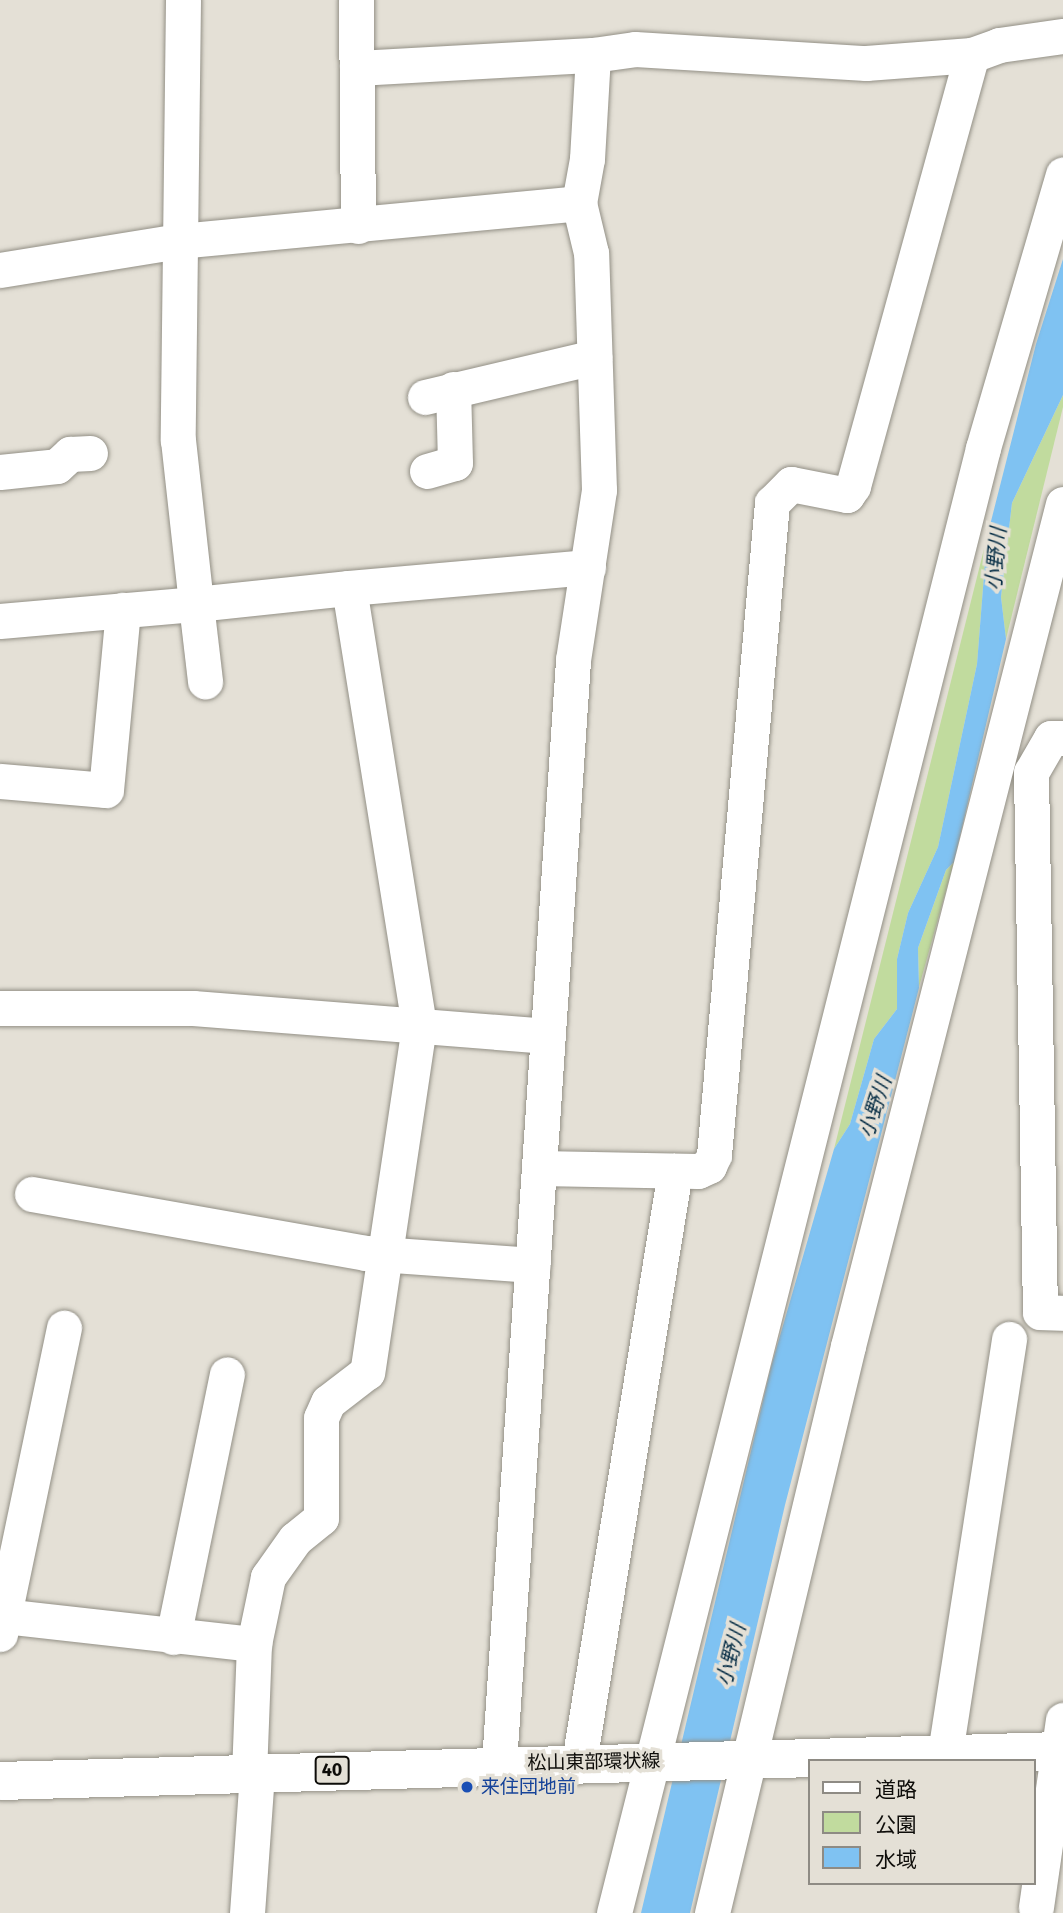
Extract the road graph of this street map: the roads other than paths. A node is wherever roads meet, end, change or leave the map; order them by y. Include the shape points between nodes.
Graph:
1 (183, 0) edge
2 (356, 0) edge
3 (1063, 36) edge
4 (593, 55) junction
5 (972, 55) junction
6 (357, 68) junction
7 (1063, 174) edge
8 (579, 203) junction
9 (358, 226) junction
10 (179, 241) junction
11 (0, 270) edge
12 (594, 358) junction
13 (90, 453) dead end
14 (427, 471) dead end
15 (0, 472) edge
16 (1063, 504) edge
17 (588, 567) junction
18 (349, 588) junction
19 (195, 604) junction
20 (123, 610) junction
21 (0, 621) edge
22 (205, 681) dead end
23 (1063, 738) edge
24 (0, 781) edge
25 (0, 1008) edge
26 (1049, 1010) edge
27 (419, 1026) junction
28 (548, 1036) junction
29 (539, 1168) junction
30 (675, 1171) junction
31 (32, 1194) dead end
32 (386, 1254) junction
33 (533, 1265) junction
34 (1063, 1313) edge
35 (64, 1328) dead end
36 (1009, 1339) dead end
37 (227, 1375) dead end
38 (10, 1528) edge
39 (2, 1625) edge
40 (173, 1637) junction
41 (254, 1644) junction
42 (1061, 1740) edge
43 (945, 1754) junction
44 (745, 1758) junction
45 (659, 1760) junction
46 (579, 1762) junction
47 (499, 1763) junction
48 (253, 1774) junction
49 (0, 1781) edge
50 (1037, 1910) edge
51 (257, 1912) edge
52 (614, 1913) edge
53 (712, 1913) edge

1 - 10 street
2 - 6 street
3 - 5 street
4 - 5 street via 635,49 866,63
4 - 6 street
4 - 8 street via 587,159
5 - 30 street via 853,486 846,495 833,495 791,484 772,503 718,1140 709,1166
6 - 9 street
7 - 45 street via 983,448
8 - 9 street
8 - 12 street via 591,254
9 - 10 street
10 - 11 street
10 - 19 street via 178,440
12 - 14 street via 439,393 455,463
12 - 17 street via 599,490
13 - 15 street via 70,454 57,466
16 - 44 street
17 - 18 street
17 - 28 street via 573,660
18 - 19 street
18 - 27 street
19 - 20 street
19 - 22 street
20 - 21 street
20 - 24 street via 106,790
23 - 26 street via 1051,738 1031,772
25 - 27 street via 193,1008
26 - 34 street via 1040,1312
27 - 28 street
27 - 32 street
28 - 29 street
29 - 30 street
29 - 33 street
30 - 46 street
31 - 32 street
32 - 33 street
32 - 41 street via 368,1372 328,1402 321,1418 321,1518 295,1539 268,1577
33 - 47 street
35 - 38 street
36 - 43 street
37 - 40 street
38 - 39 street
39 - 40 street
40 - 41 street
41 - 48 street
42 - 43 main road, 松山東部環状線 / 40
42 - 50 street
43 - 44 main road, 松山東部環状線 / 40
44 - 45 main road, 松山東部環状線 / 40
44 - 53 street
45 - 46 main road, 松山東部環状線 / 40
45 - 52 street
46 - 47 main road, 松山東部環状線 / 40
47 - 48 main road, 松山東部環状線 / 40
48 - 49 main road, 松山東部環状線 / 40
48 - 51 street

